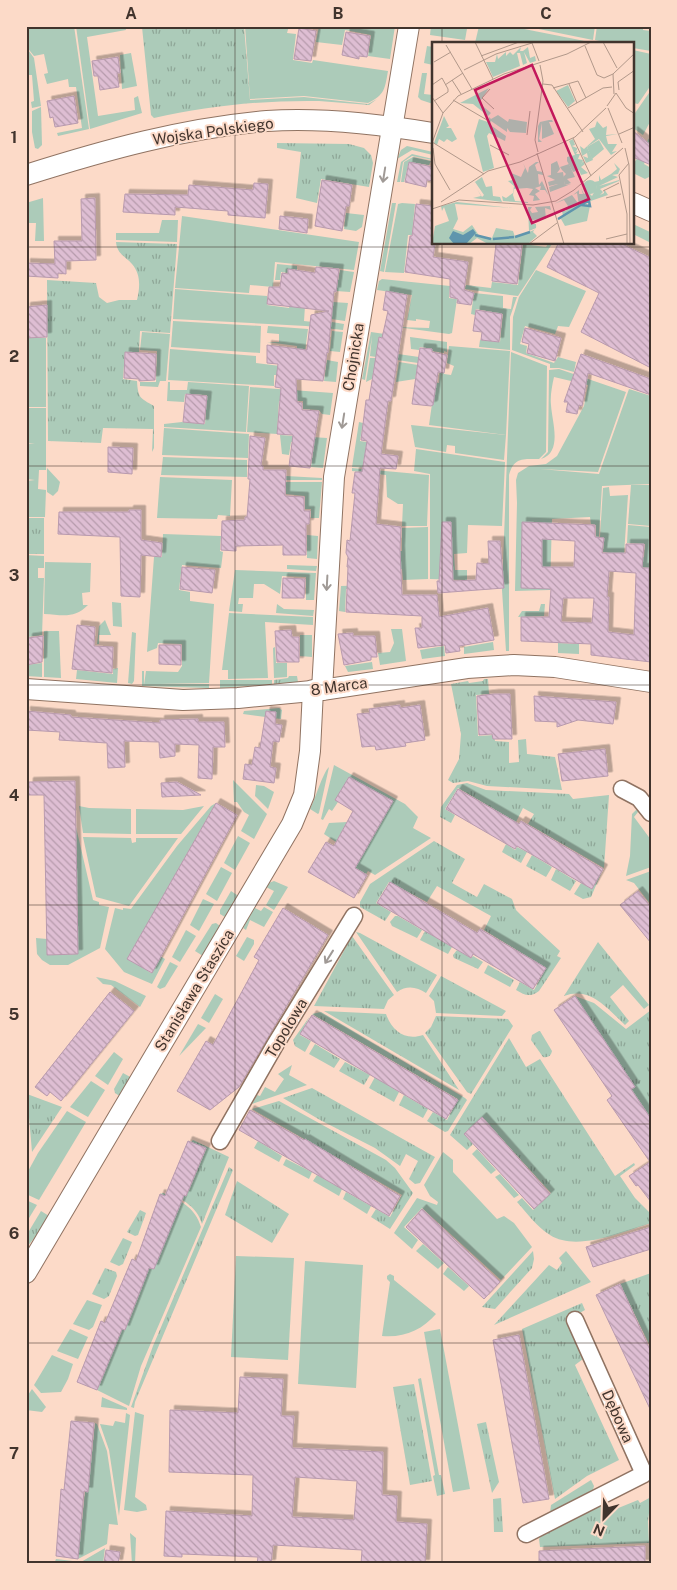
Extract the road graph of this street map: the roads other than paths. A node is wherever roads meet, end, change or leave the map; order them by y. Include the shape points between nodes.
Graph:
1 (409, 26) edge
2 (392, 126) junction
3 (432, 133) edge
4 (26, 175) edge
5 (634, 202) edge
6 (651, 211) edge
7 (651, 682) edge
8 (26, 688) edge
9 (317, 690) junction
10 (622, 789) dead end
11 (651, 813) edge
12 (354, 916) dead end
13 (220, 1141) dead end
14 (26, 1273) edge
15 (575, 1320) dead end
16 (526, 1534) dead end

1 - 2 street, Chojnicka
2 - 3 street, Wojska Polskiego
2 - 4 street, Wojska Polskiego via 307,121 227,125 150,139
2 -> 9 street, Chojnicka via 334,477
5 - 6 street
7 - 9 street, 8 Marca via 555,667 492,665
8 - 9 street, 8 Marca via 183,700
9 - 14 street, Stanisława Staszica via 304,795 292,824
10 - 11 street via 639,798
12 -> 13 street, Topolowa via 274,1045
15 - 16 street, Dębowa via 644,1474

